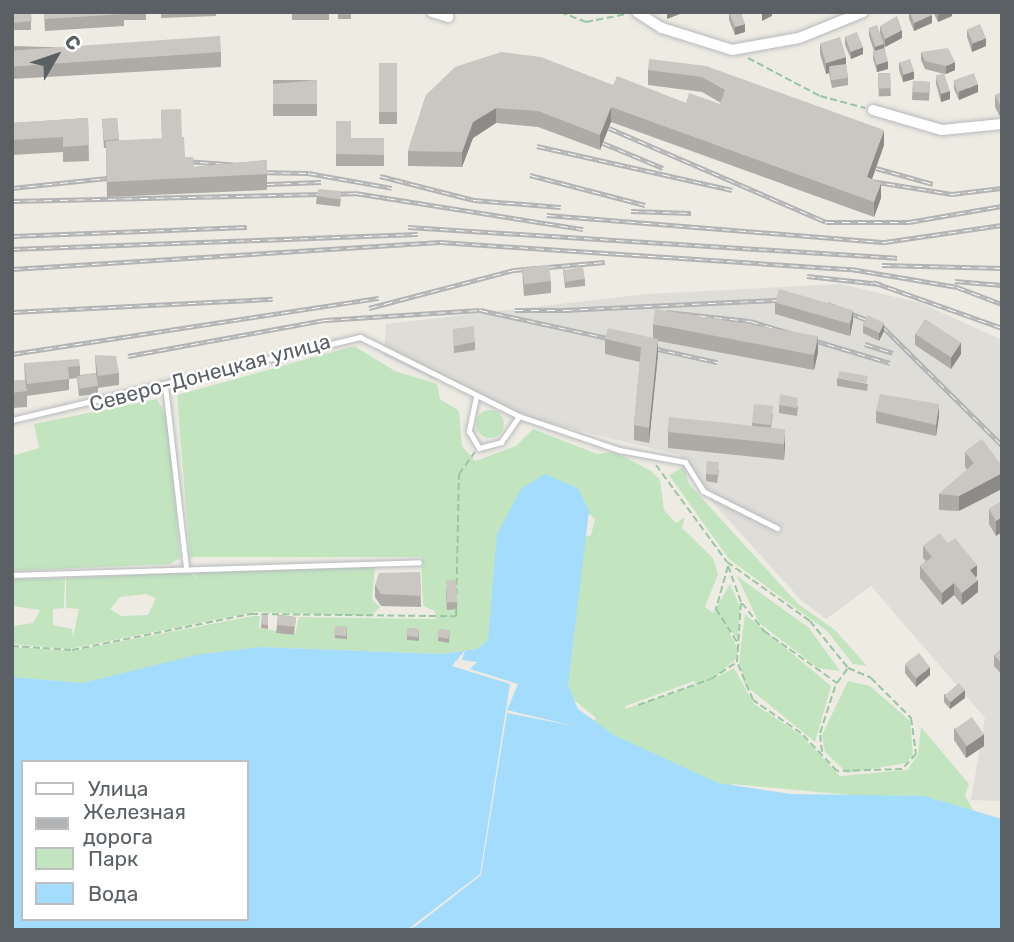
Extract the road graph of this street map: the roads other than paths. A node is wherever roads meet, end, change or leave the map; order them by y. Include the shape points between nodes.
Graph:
1 (432, 12) edge
2 (863, 12) edge
3 (637, 13) edge
4 (448, 17) dead end
5 (873, 110) road end
6 (1002, 124) edge
7 (165, 386) junction
8 (476, 397) junction
9 (519, 416) junction
10 (12, 420) edge
11 (777, 528) dead end
12 (419, 562) dead end
13 (186, 567) junction
14 (12, 575) edge

1 - 4 street
2 - 3 street via 799,38 732,50 662,28
5 - 6 street via 942,130
7 - 8 lane, Северо-Донецкая улица via 360,337
7 - 10 lane, Северо-Донецкая улица
7 - 13 lane via 178,457
8 - 9 lane, Северо-Донецкая улица
8 - 9 lane via 469,431 479,448 501,442
9 - 11 lane, Северо-Донецкая улица via 650,456 685,462 703,491
12 - 13 lane
13 - 14 lane

